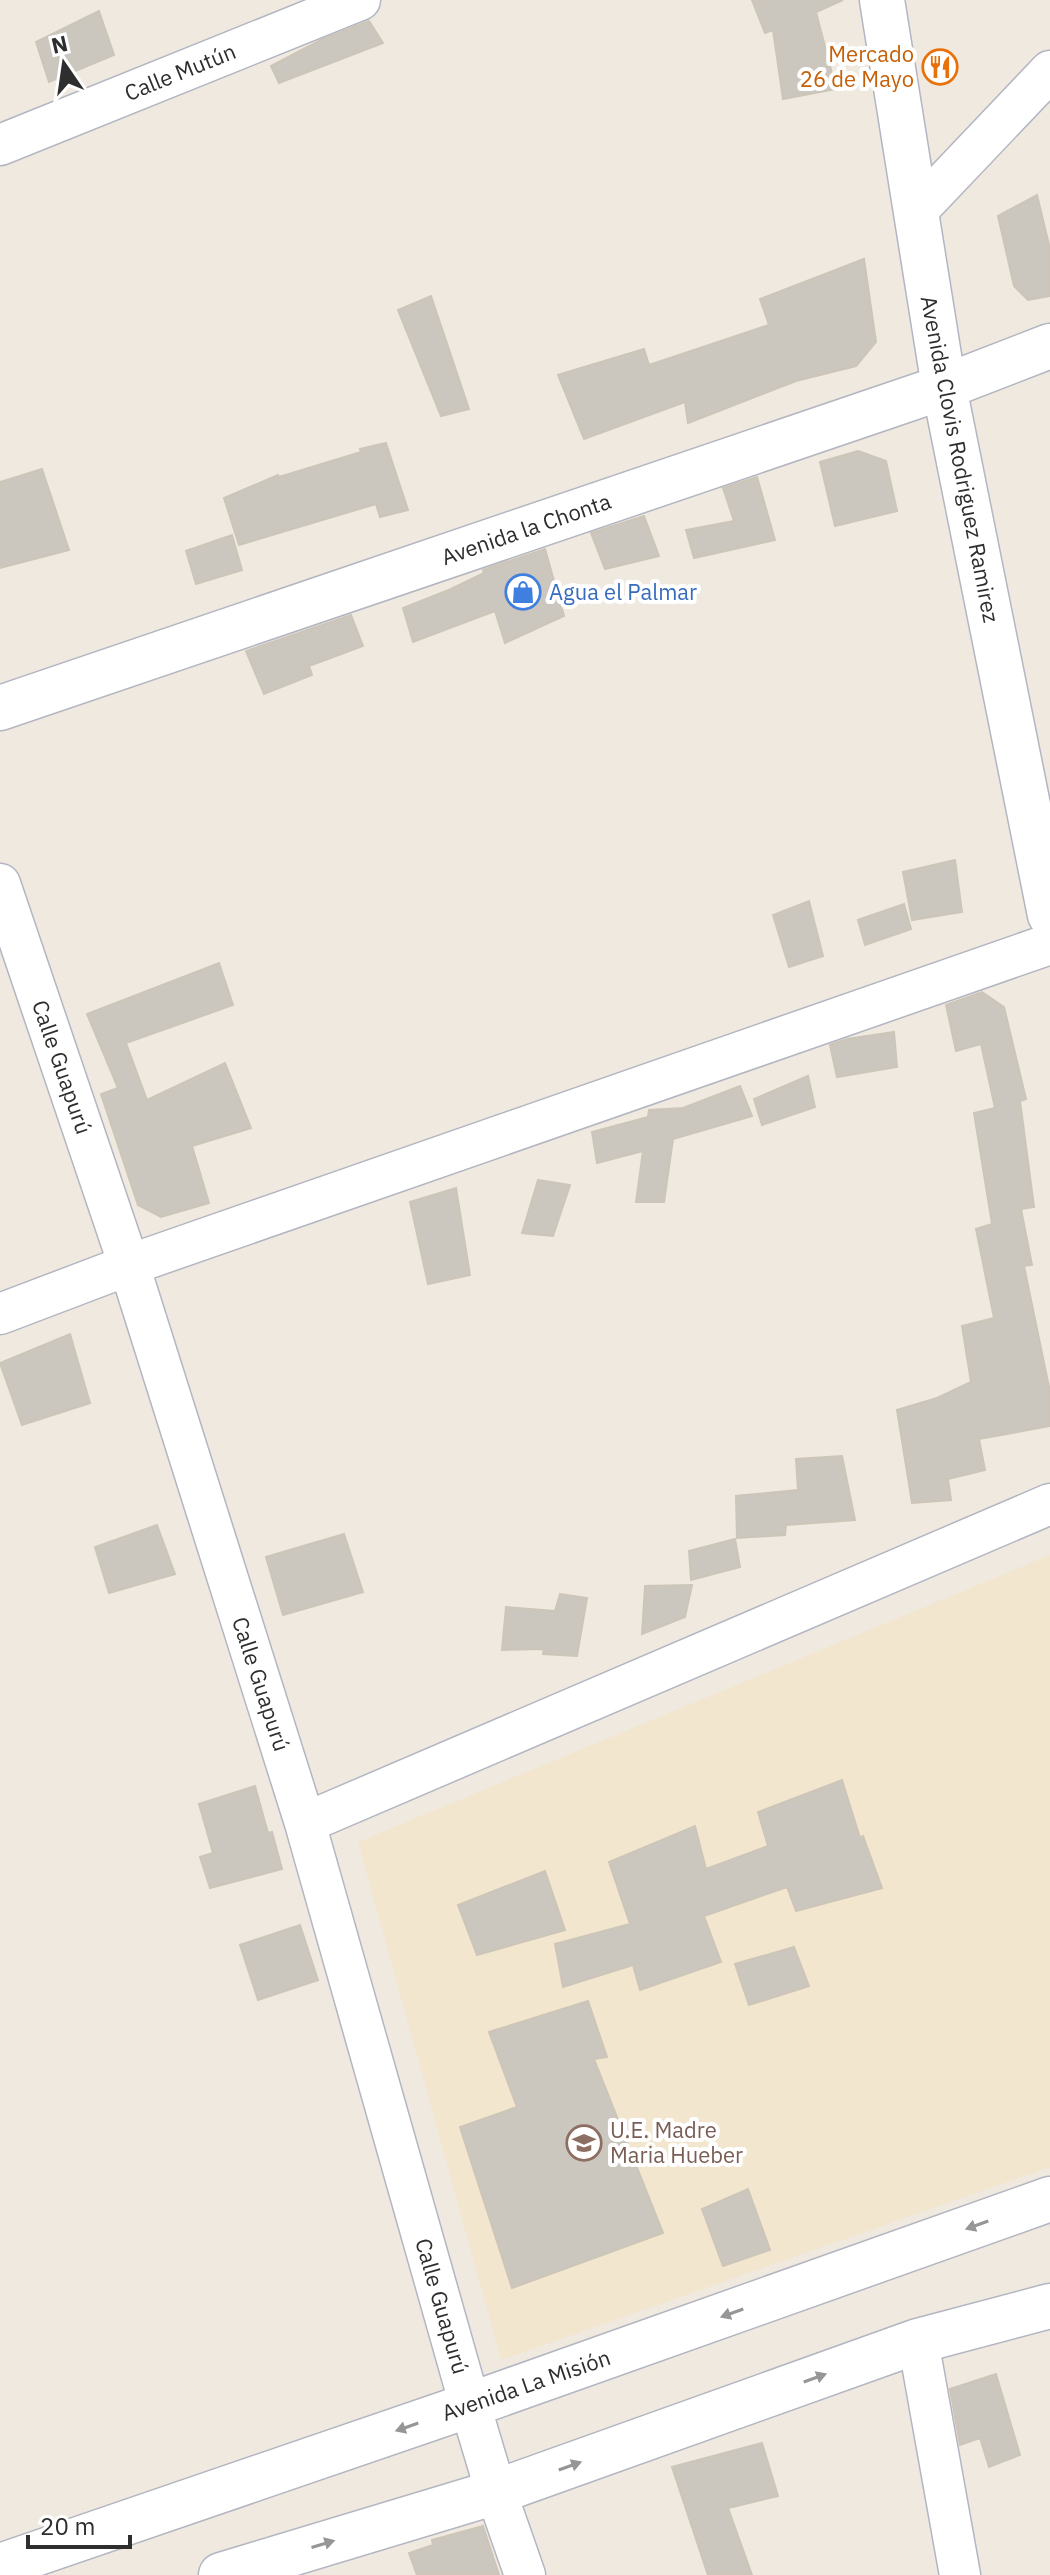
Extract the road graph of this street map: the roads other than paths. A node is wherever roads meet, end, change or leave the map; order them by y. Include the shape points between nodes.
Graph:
1 (360, 0) edge
2 (882, 0) edge
3 (1050, 71) edge
4 (0, 145) edge
5 (915, 213) junction
6 (1050, 346) edge
7 (944, 387) junction
8 (0, 708) edge
9 (0, 884) edge
10 (1050, 915) edge
11 (1050, 944) edge
12 (129, 1265) junction
13 (0, 1314) edge
14 (1050, 1504) edge
15 (305, 1823) junction
16 (1050, 2199) edge
17 (1050, 2306) edge
18 (918, 2341) junction
19 (470, 2405) junction
20 (496, 2492) junction
21 (0, 2566) edge
22 (221, 2575) edge
23 (525, 2575) edge
24 (960, 2575) edge

1 - 4 street, Calle Mutún
2 - 5 main road, Avenida Clovis Rodriguez Ramirez
3 - 5 street
5 - 7 main road, Avenida Clovis Rodriguez Ramirez
6 - 7 main road, Avenida la Chonta
7 - 8 main road, Avenida la Chonta
7 - 10 main road, Avenida Clovis Rodriguez Ramirez
9 - 12 street, Calle Guapurú
11 - 12 street
12 - 13 street
12 - 15 street, Calle Guapurú
14 - 15 street
15 - 19 street, Calle Guapurú
16 -> 19 main road, Avenida La Misión
17 - 18 main road
20 -> 18 main road
18 - 24 street
19 - 20 street, Calle Guapurú
19 -> 21 main road, Avenida La Misión
22 -> 20 main road
20 - 23 street, Calle Guapurú

